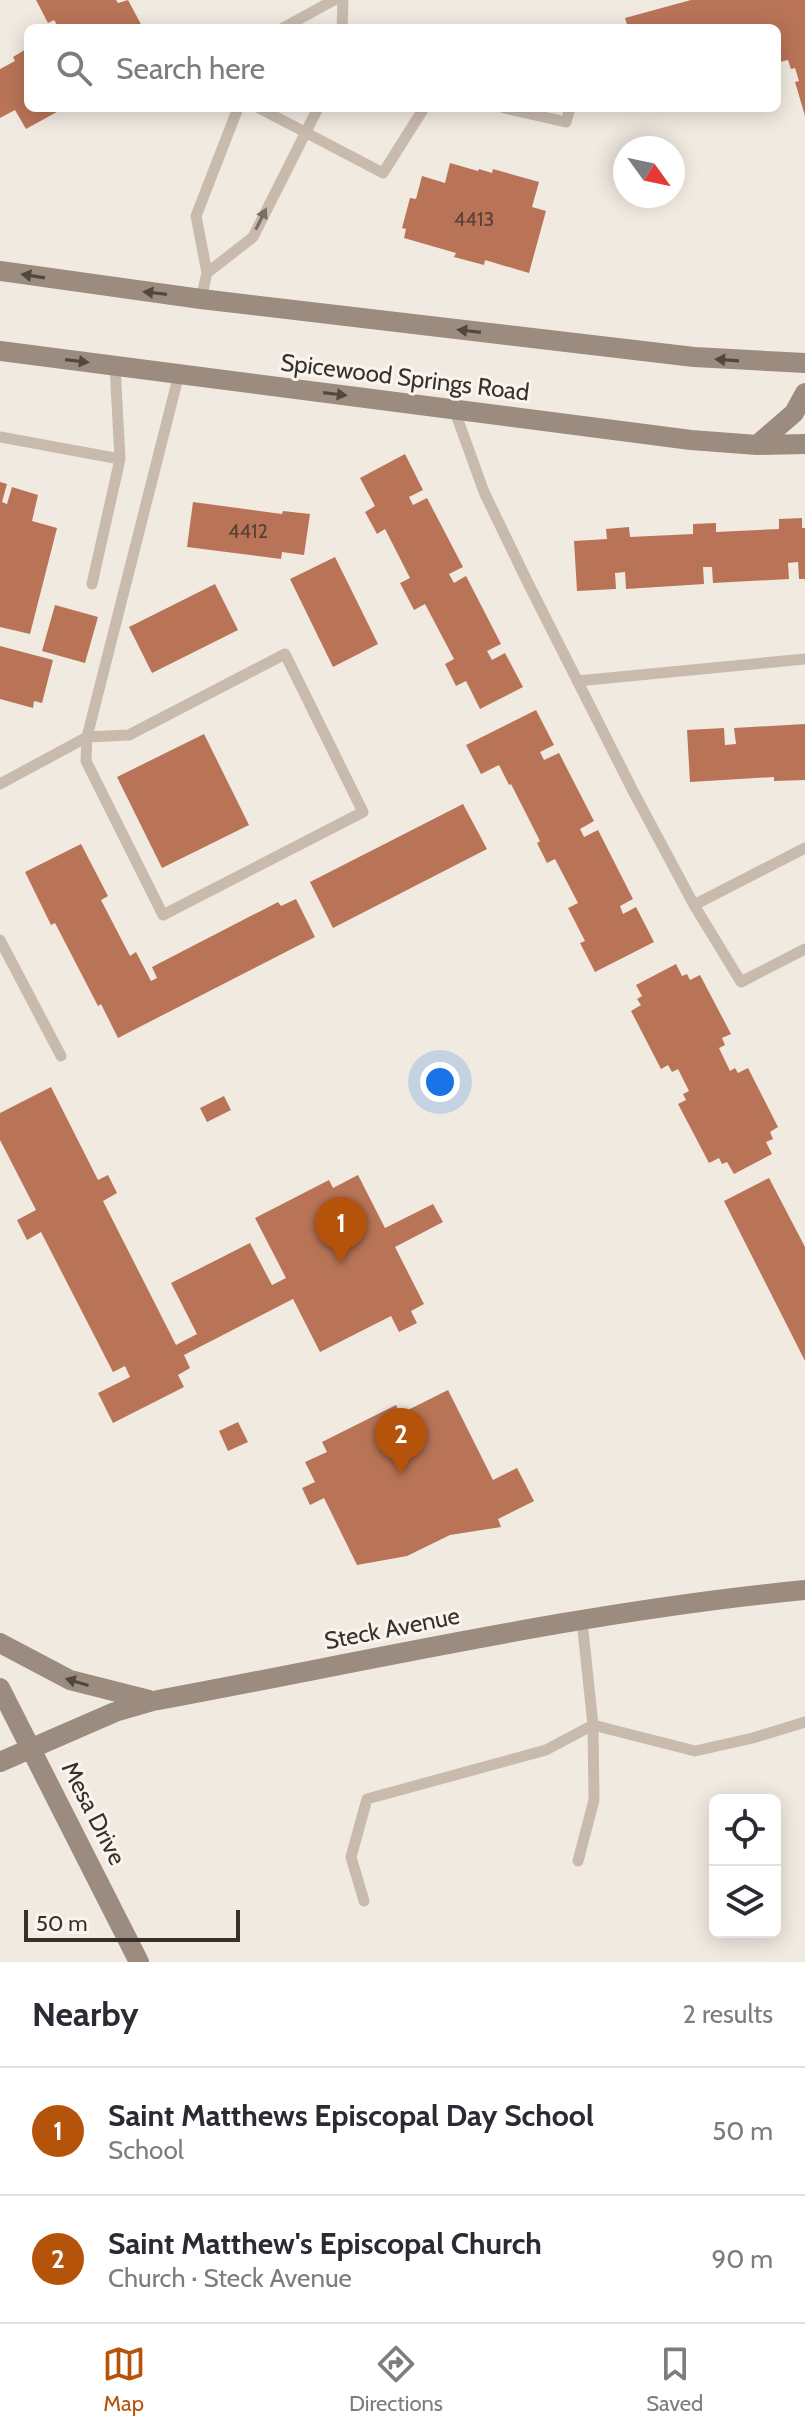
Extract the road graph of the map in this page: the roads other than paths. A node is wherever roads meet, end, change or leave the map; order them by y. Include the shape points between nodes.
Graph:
1 (334, 0) edge
2 (343, 0) edge
3 (290, 24) edge
4 (342, 24) edge
5 (236, 112) edge
6 (267, 112) edge
7 (316, 112) edge
8 (421, 112) edge
9 (522, 112) edge
10 (569, 112) edge
11 (305, 132) junction
12 (0, 271) edge
13 (207, 273) junction
14 (201, 299) junction
15 (0, 351) edge
16 (805, 363) edge
17 (115, 366) junction
18 (179, 374) junction
19 (805, 393) edge
20 (454, 409) junction
21 (0, 437) edge
22 (805, 444) edge
23 (757, 445) junction
24 (120, 459) junction
25 (92, 584) dead end
26 (805, 659) edge
27 (577, 681) junction
28 (87, 737) junction
29 (0, 784) edge
30 (805, 848) edge
31 (694, 905) junction
32 (0, 940) edge
33 (805, 949) edge
34 (61, 1056) dead end
35 (805, 1590) edge
36 (582, 1621) junction
37 (0, 1643) edge
38 (0, 1688) edge
39 (153, 1701) junction
40 (805, 1722) edge
41 (593, 1725) junction
42 (31, 1746) junction
43 (0, 1762) edge
44 (578, 1861) dead end
45 (364, 1901) dead end
46 (139, 1962) edge

1 - 3 lane
2 - 4 lane
5 - 13 lane via 196,216
6 - 11 lane
7 - 11 lane
8 - 11 lane via 383,173
9 - 10 lane via 566,122
13 -> 11 lane via 253,237
14 -> 12 main road
13 - 14 lane
16 -> 14 main road via 694,357
15 -> 17 main road, Spicewood Springs Road
17 - 18 main road, Spicewood Springs Road
17 - 24 lane
18 -> 20 main road, Spicewood Springs Road
18 - 28 lane
19 - 23 main road via 794,413
20 - 23 main road, Spicewood Springs Road
20 - 27 lane via 484,492
21 - 24 lane
22 - 23 main road, Spicewood Springs Road
24 - 25 lane
26 - 27 lane
27 - 31 lane
28 - 28 lane via 129,735 285,654 363,812 163,915 86,761
28 - 29 lane
30 - 31 lane
31 - 33 lane via 741,982
32 - 34 lane
35 - 36 main road, Steck Avenue
36 - 39 main road, Steck Avenue
36 - 41 lane
39 -> 37 main road via 70,1680
38 - 42 main road, Mesa Drive
39 - 42 main road, Steck Avenue
40 - 41 lane via 695,1751
41 - 44 lane via 594,1800
41 - 45 lane via 546,1750 367,1799 351,1857
42 - 43 main road, Steck Avenue
42 - 46 main road, Mesa Drive

